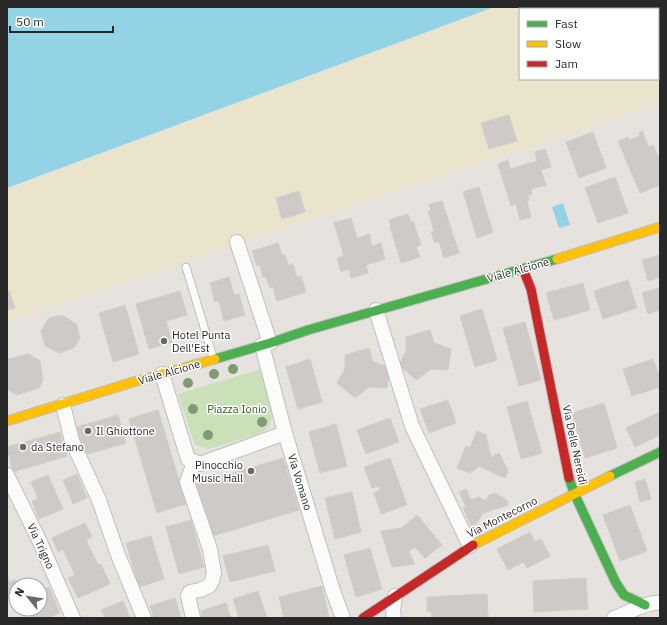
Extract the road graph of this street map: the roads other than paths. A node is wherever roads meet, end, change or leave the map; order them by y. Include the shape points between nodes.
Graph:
1 (660, 227) edge
2 (237, 242) dead end
3 (186, 267) dead end
4 (523, 269) junction
5 (376, 310) junction
6 (266, 344) junction
7 (213, 360) junction
8 (162, 374) junction
9 (63, 405) junction
10 (7, 421) edge
11 (285, 433) junction
12 (660, 452) edge
13 (194, 462) junction
14 (7, 475) edge
15 (574, 493) junction
16 (470, 546) junction
17 (395, 596) junction
18 (660, 603) edge
19 (645, 605) junction
20 (73, 618) edge
21 (144, 618) edge
22 (193, 618) edge
23 (343, 618) edge
24 (363, 618) edge
25 (394, 618) edge
26 (614, 618) edge

1 - 4 street, Viale Alcione
2 - 6 street, Via Vomano
3 - 7 lane
4 - 5 street, Viale Alcione
4 - 15 street, Via Delle Nereidi via 531,289
5 - 6 street, Viale Alcione
5 - 16 street via 412,426
6 - 7 street, Viale Alcione
6 - 11 street, Via Vomano
7 - 8 street, Viale Alcione
8 - 9 street, Viale Alcione
8 - 13 street via 188,459
9 - 10 street, Viale Alcione
9 - 21 street via 72,441 99,500
11 - 13 street via 200,464
11 - 23 street, Via Vomano
12 - 15 street, Via Montecorno
13 - 22 street via 187,482 210,549 214,573 209,586 190,592 188,596
14 - 20 street, Via Trigno
15 - 16 street, Via Montecorno
15 - 19 street, Via Delle Nereidi via 616,583 624,595
16 - 17 street, Via Montecorno
17 - 24 street, Via Montecorno
17 - 25 street
18 - 19 street
19 - 26 street

